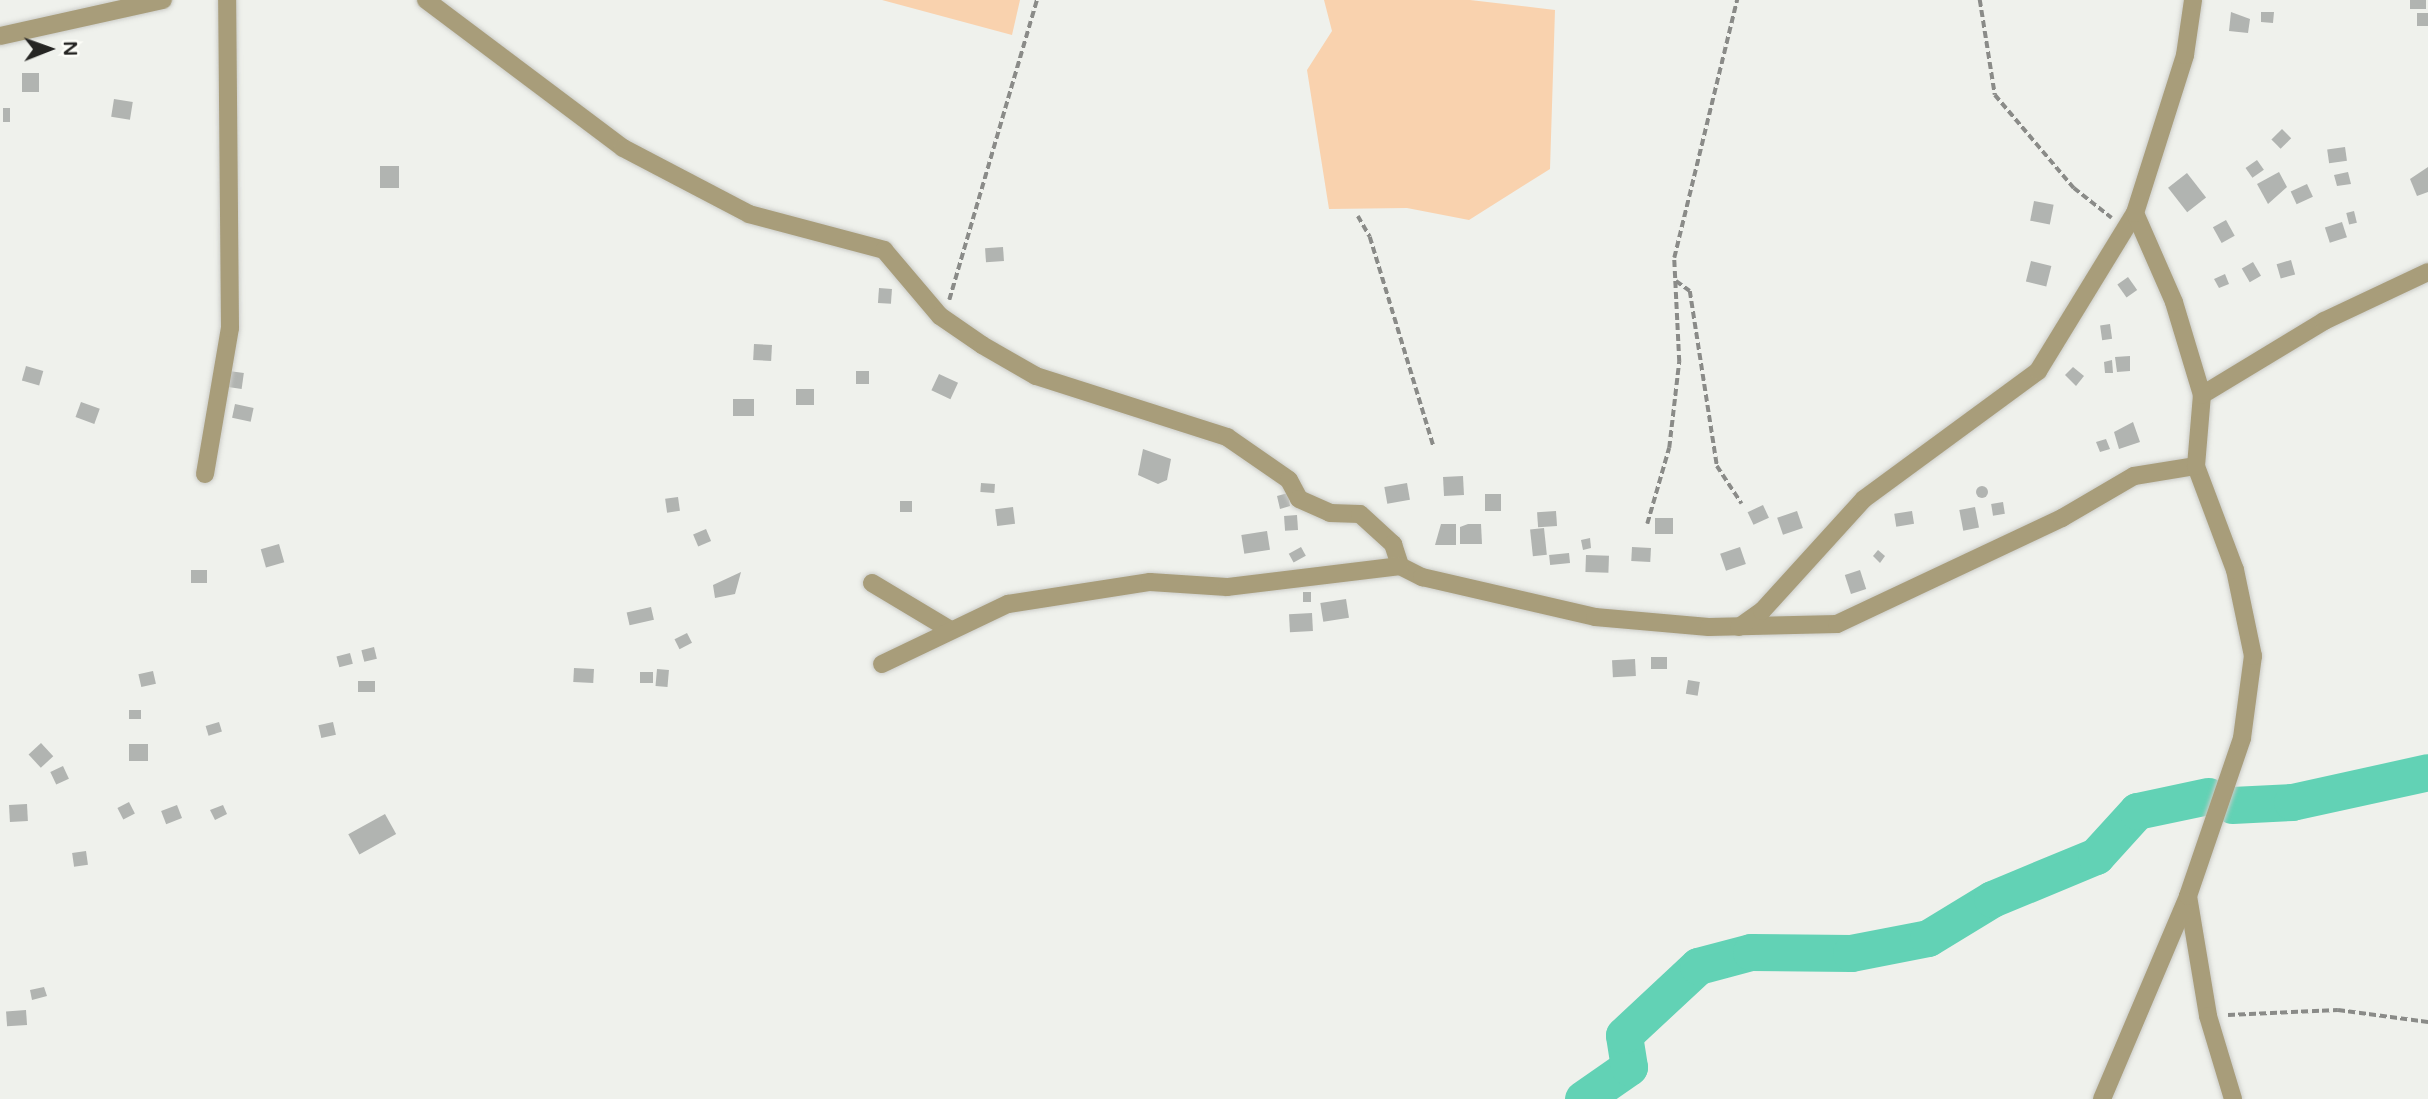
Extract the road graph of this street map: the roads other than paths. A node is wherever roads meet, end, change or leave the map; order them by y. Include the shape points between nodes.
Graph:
1 (163, 0) edge
2 (227, 0) edge
3 (426, 0) edge
4 (2193, 0) edge
5 (0, 36) edge
6 (2135, 213) junction
7 (2428, 272) edge
8 (2202, 395) junction
9 (2196, 466) junction
10 (205, 474) dead end
11 (1399, 566) junction
12 (872, 583) dead end
13 (1739, 627) junction
14 (950, 629) junction
15 (882, 664) dead end
16 (2188, 896) junction
17 (2102, 1099) edge
18 (2233, 1099) edge

1 - 5 street
2 - 10 street via 230,328
3 - 11 street via 623,148 749,214 884,250 940,316 1036,376 1227,437 1289,481 1299,499 1330,513 1360,514 1393,544
4 - 6 street via 2185,55
6 - 8 street via 2174,302
6 - 13 street via 2039,370 1864,499 1762,611
7 - 8 street via 2324,321
8 - 9 street
9 - 13 street via 2134,476 2062,518 1837,624
9 - 16 street via 2235,570 2253,656 2242,738
11 - 13 street via 1595,617
11 - 14 street via 1227,587 1150,582 1008,604
12 - 14 street
14 - 15 street via 897,662
16 - 17 street
16 - 18 street via 2208,1016

